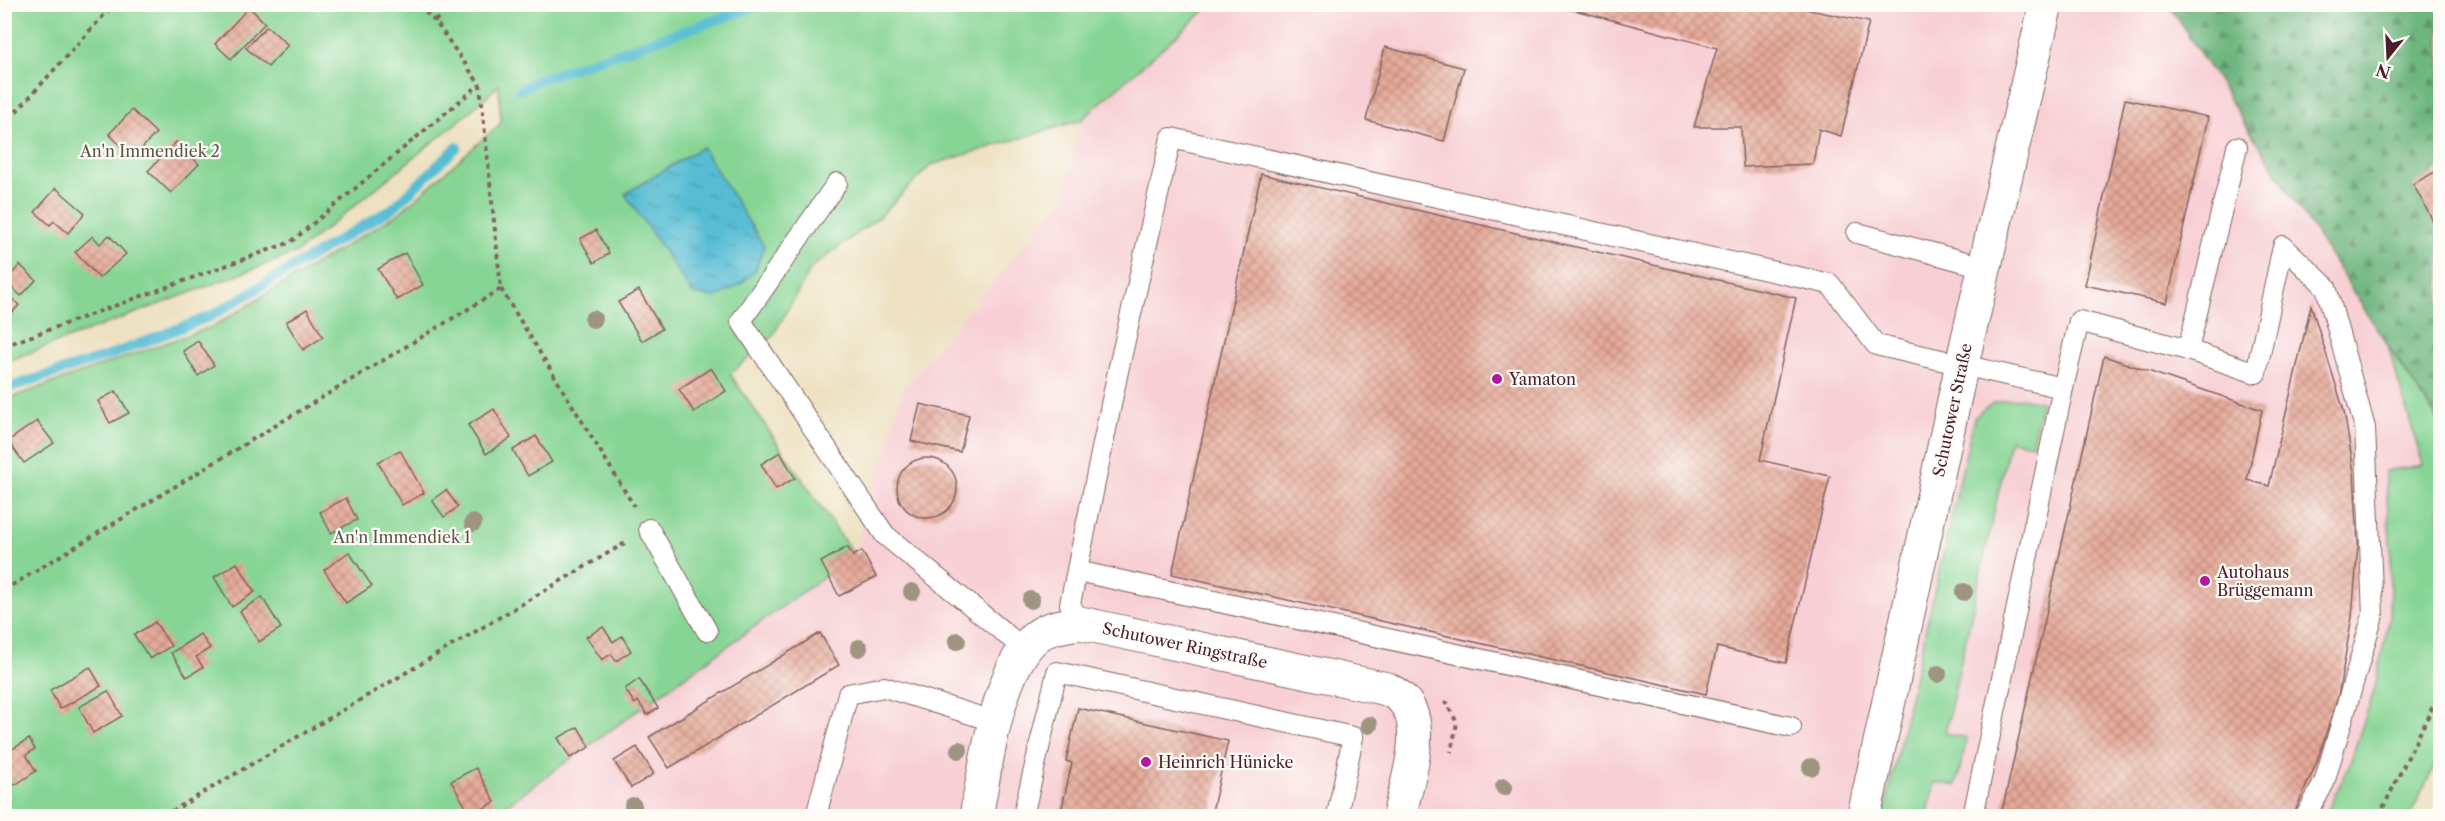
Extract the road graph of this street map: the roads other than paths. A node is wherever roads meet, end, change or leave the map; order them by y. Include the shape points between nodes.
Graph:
1 (2046, 4) edge
2 (2237, 147) dead end
3 (837, 183) dead end
4 (1857, 234) dead end
5 (1984, 267) junction
6 (2188, 350) junction
7 (1962, 364) junction
8 (2063, 387) junction
9 (649, 530) road end
10 (1077, 571) junction
11 (1080, 623) junction
12 (707, 631) dead end
13 (1024, 649) junction
14 (996, 722) junction
15 (1791, 727) dead end
16 (816, 816) edge
17 (976, 816) edge
18 (1023, 816) edge
19 (1337, 816) edge
20 (1399, 816) edge
21 (1864, 816) edge
22 (1973, 816) edge
23 (2306, 816) edge

1 - 5 street, Schutower Straße
2 - 6 lane
3 - 13 lane via 741,321 885,535
4 - 5 lane
5 - 7 street, Schutower Straße
6 - 8 lane via 2079,321
6 - 23 lane via 2256,373 2283,246 2326,287 2365,428 2373,615 2324,783
7 - 8 lane
7 - 10 lane via 1876,345 1830,284 1171,138
7 - 21 street, Schutower Straße
8 - 22 lane
9 - 12 lane
10 - 11 lane via 1070,604
10 - 15 lane
11 - 13 street, Schutower Ringstraße via 1039,634
11 - 20 street, Schutower Ringstraße via 1388,689 1403,700 1412,715 1416,736
13 - 14 street, Schutower Ringstraße via 1008,677
14 - 16 lane via 884,687 848,694
14 - 17 street, Schutower Ringstraße
18 - 19 lane via 1057,672 1353,737

